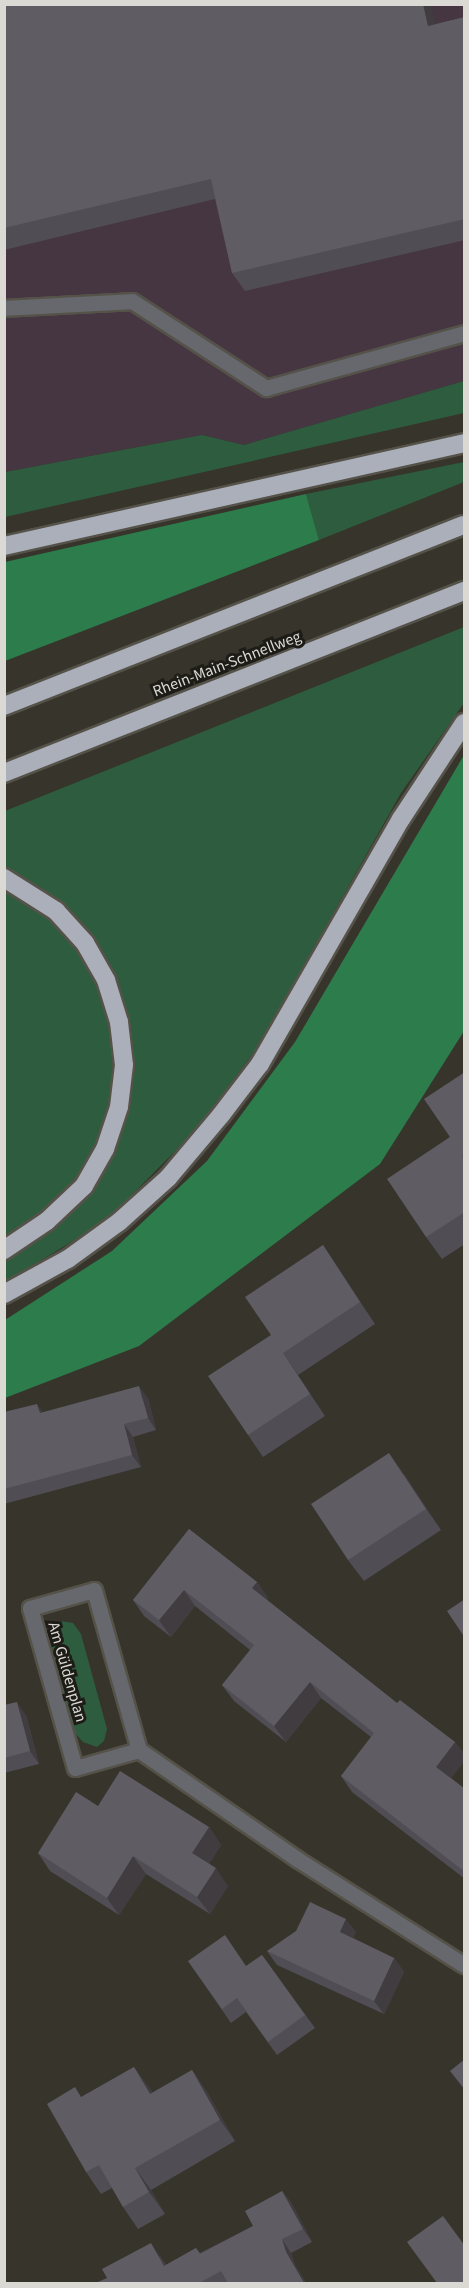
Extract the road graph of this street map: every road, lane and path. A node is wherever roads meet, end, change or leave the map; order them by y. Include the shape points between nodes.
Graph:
1 (4, 308) edge
2 (465, 333) edge
3 (465, 443) edge
4 (465, 525) edge
5 (4, 546) edge
6 (465, 591) edge
7 (4, 706) edge
8 (465, 723) edge
9 (4, 773) edge
10 (4, 878) edge
11 (4, 1250) edge
12 (4, 1294) edge
13 (138, 1750) junction
14 (465, 1965) edge

1 - 2 street via 132,301 266,388
3 - 5 highway
4 - 7 highway
6 - 9 highway, Rhein-Main-Schnellweg
8 - 12 highway via 401,819 260,1064 221,1115 168,1178 119,1222 68,1259
10 - 11 highway via 56,911 85,943 113,1001 124,1065 119,1107 105,1149 84,1186 47,1221
13 - 13 street, Am Güldenplan via 94,1590 30,1608 75,1768
13 - 14 street via 297,1859

